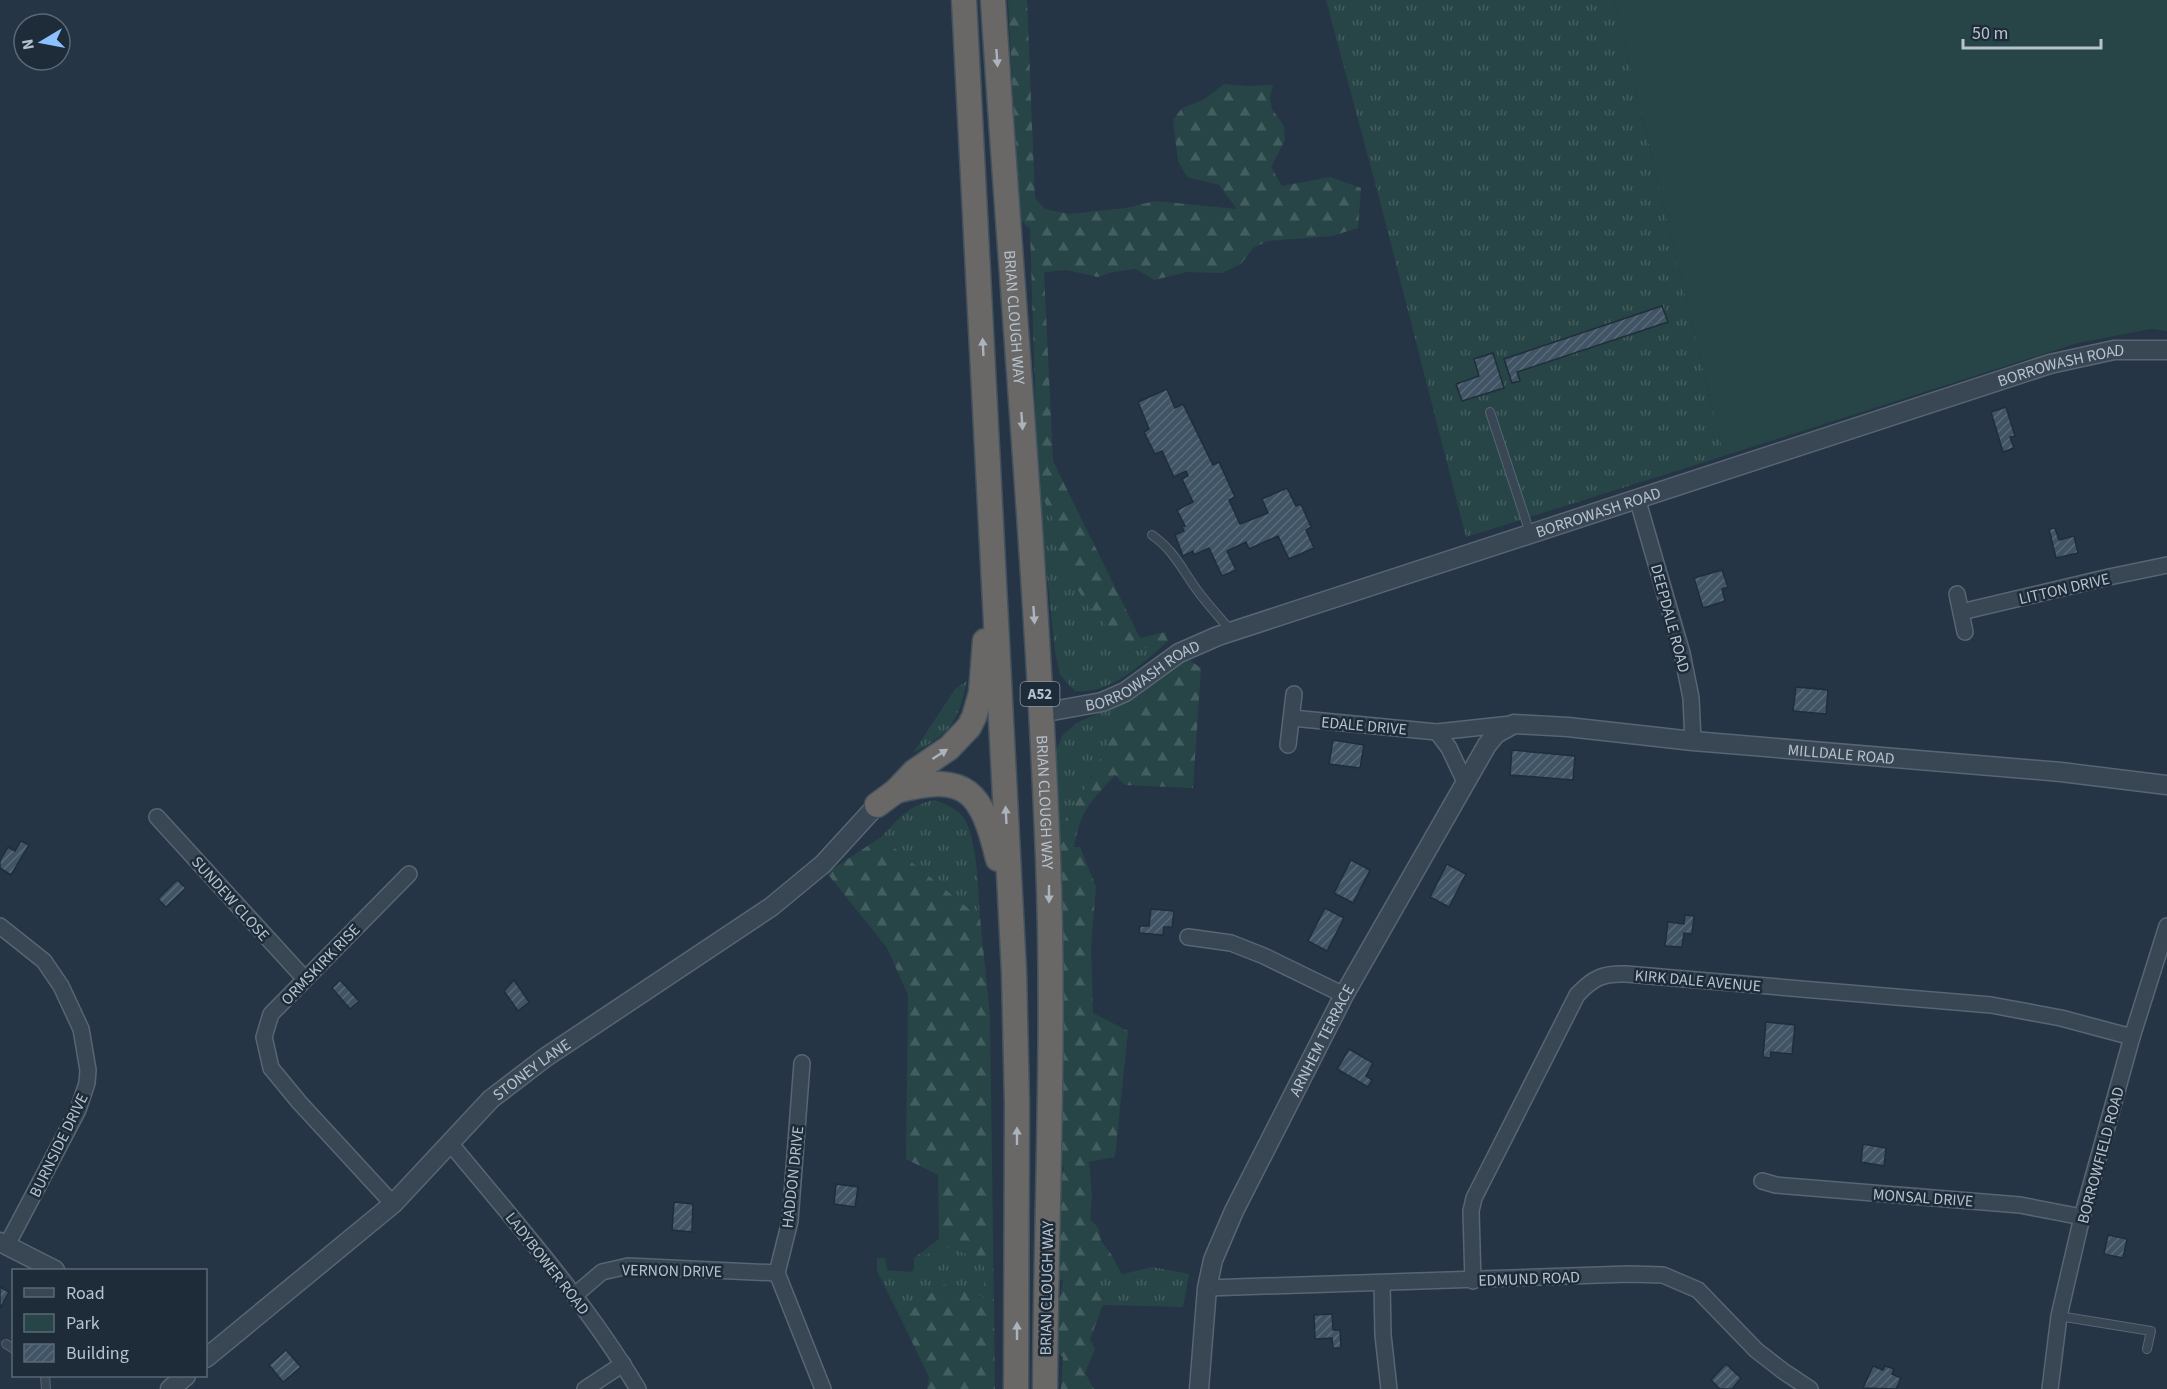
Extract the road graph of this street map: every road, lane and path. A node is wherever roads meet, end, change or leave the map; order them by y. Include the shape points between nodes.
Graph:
1 (964, 0) edge
2 (993, 0) edge
3 (2167, 350) edge
4 (1490, 412) dead end
5 (988, 477) junction
6 (1637, 498) junction
7 (1530, 533) junction
8 (1152, 535) dead end
9 (2167, 565) edge
10 (1957, 594) dead end
11 (1961, 612) junction
12 (1232, 632) junction
13 (1965, 632) dead end
14 (1294, 694) dead end
15 (1041, 713) junction
16 (1292, 718) junction
17 (1514, 724) junction
18 (1437, 732) junction
19 (1694, 741) junction
20 (1288, 745) dead end
21 (1465, 782) junction
22 (2167, 785) edge
23 (896, 791) junction
24 (877, 806) joint
25 (157, 817) dead end
26 (409, 874) dead end
27 (1012, 917) junction
28 (0, 926) edge
29 (2167, 926) edge
30 (1188, 937) dead end
31 (305, 979) junction
32 (1344, 996) junction
33 (2132, 1037) junction
34 (802, 1063) dead end
35 (450, 1143) junction
36 (1762, 1182) dead end
37 (393, 1204) junction
38 (2082, 1217) junction
39 (3, 1244) edge
40 (53, 1269) edge
41 (777, 1273) junction
42 (1473, 1281) junction
43 (1382, 1283) junction
44 (1207, 1288) junction
45 (575, 1294) junction
46 (2059, 1316) junction
47 (6, 1344) dead end
48 (12, 1348) edge
49 (2147, 1349) dead end
50 (207, 1357) edge
51 (623, 1364) junction
52 (185, 1377) edge
53 (170, 1389) edge
54 (585, 1389) edge
55 (638, 1389) edge
56 (824, 1389) edge
57 (1016, 1389) edge
58 (1045, 1389) edge
59 (1199, 1389) edge
60 (1389, 1389) edge
61 (1810, 1389) edge
62 (2050, 1389) edge

5 -> 1 highway, BRIAN CLOUGH WAY / A52
2 -> 15 highway, BRIAN CLOUGH WAY / A52
3 - 6 street, BORROWASH ROAD via 2114,350 2050,364
4 - 7 lane
23 -> 5 highway via 914,772 960,738 978,706 986,632
27 -> 5 highway, BRIAN CLOUGH WAY / A52
6 - 7 street, BORROWASH ROAD
6 - 19 street, DEEPDALE ROAD via 1682,653
7 - 12 street, BORROWASH ROAD
8 - 12 lane via 1166,545
9 - 11 street, LITTON DRIVE
10 - 11 street
11 - 13 street
12 - 15 street, BORROWASH ROAD via 1179,653 1125,692 1102,702
14 - 16 street
15 -> 58 highway, BRIAN CLOUGH WAY / A52 via 1050,1014
16 - 18 street, EDALE DRIVE
16 - 20 street
17 - 18 street, EDALE DRIVE
17 - 19 street, MILLDALE ROAD
17 - 21 street, ARNHEM TERRACE via 1496,734
18 - 21 street
19 - 22 street, MILLDALE ROAD via 2061,772
21 - 32 street, ARNHEM TERRACE
23 - 24 highway
23 - 27 highway via 942,783 958,786 973,797 991,831
24 - 35 street, STONEY LANE via 823,864 771,907 546,1056 490,1099
25 - 31 street, SUNDEW CLOSE
26 - 31 street, ORMSKIRK RISE
57 -> 27 highway, BRIAN CLOUGH WAY / A52 via 1017,1115
28 - 39 street, BURNSIDE DRIVE via 44,961 62,986 81,1029 88,1070 78,1110
29 - 33 street, BORROWFIELD ROAD
30 - 32 street via 1231,943
31 - 37 street, ORMSKIRK RISE via 271,1014 264,1037 271,1068
32 - 44 street, ARNHEM TERRACE via 1234,1211 1213,1260
33 - 38 street, BORROWFIELD ROAD
33 - 42 street, KIRK DALE AVENUE via 1991,1005 1610,973 1597,977 1577,995 1474,1198
34 - 41 street, HADDON DRIVE via 790,1221
35 - 37 street, STONEY LANE
35 - 45 street, LADYBOWER ROAD
36 - 38 street, MONSAL DRIVE via 2020,1205
37 - 50 street, STONEY LANE
38 - 46 street, BORROWFIELD ROAD
39 - 40 street
41 - 45 street, VERNON DRIVE via 628,1266 602,1272
41 - 56 street
42 - 43 street, EDMUND ROAD
42 - 61 street, EDMUND ROAD via 1629,1274 1676,1279 1698,1290 1756,1350
43 - 44 street, EDMUND ROAD
43 - 60 street
44 - 59 street, ARNHEM TERRACE
45 - 51 street, LADYBOWER ROAD
46 - 49 lane via 2151,1331
46 - 62 street, BORROWFIELD ROAD
47 - 48 lane
51 - 54 street
51 - 55 street, LADYBOWER ROAD
52 - 53 street

